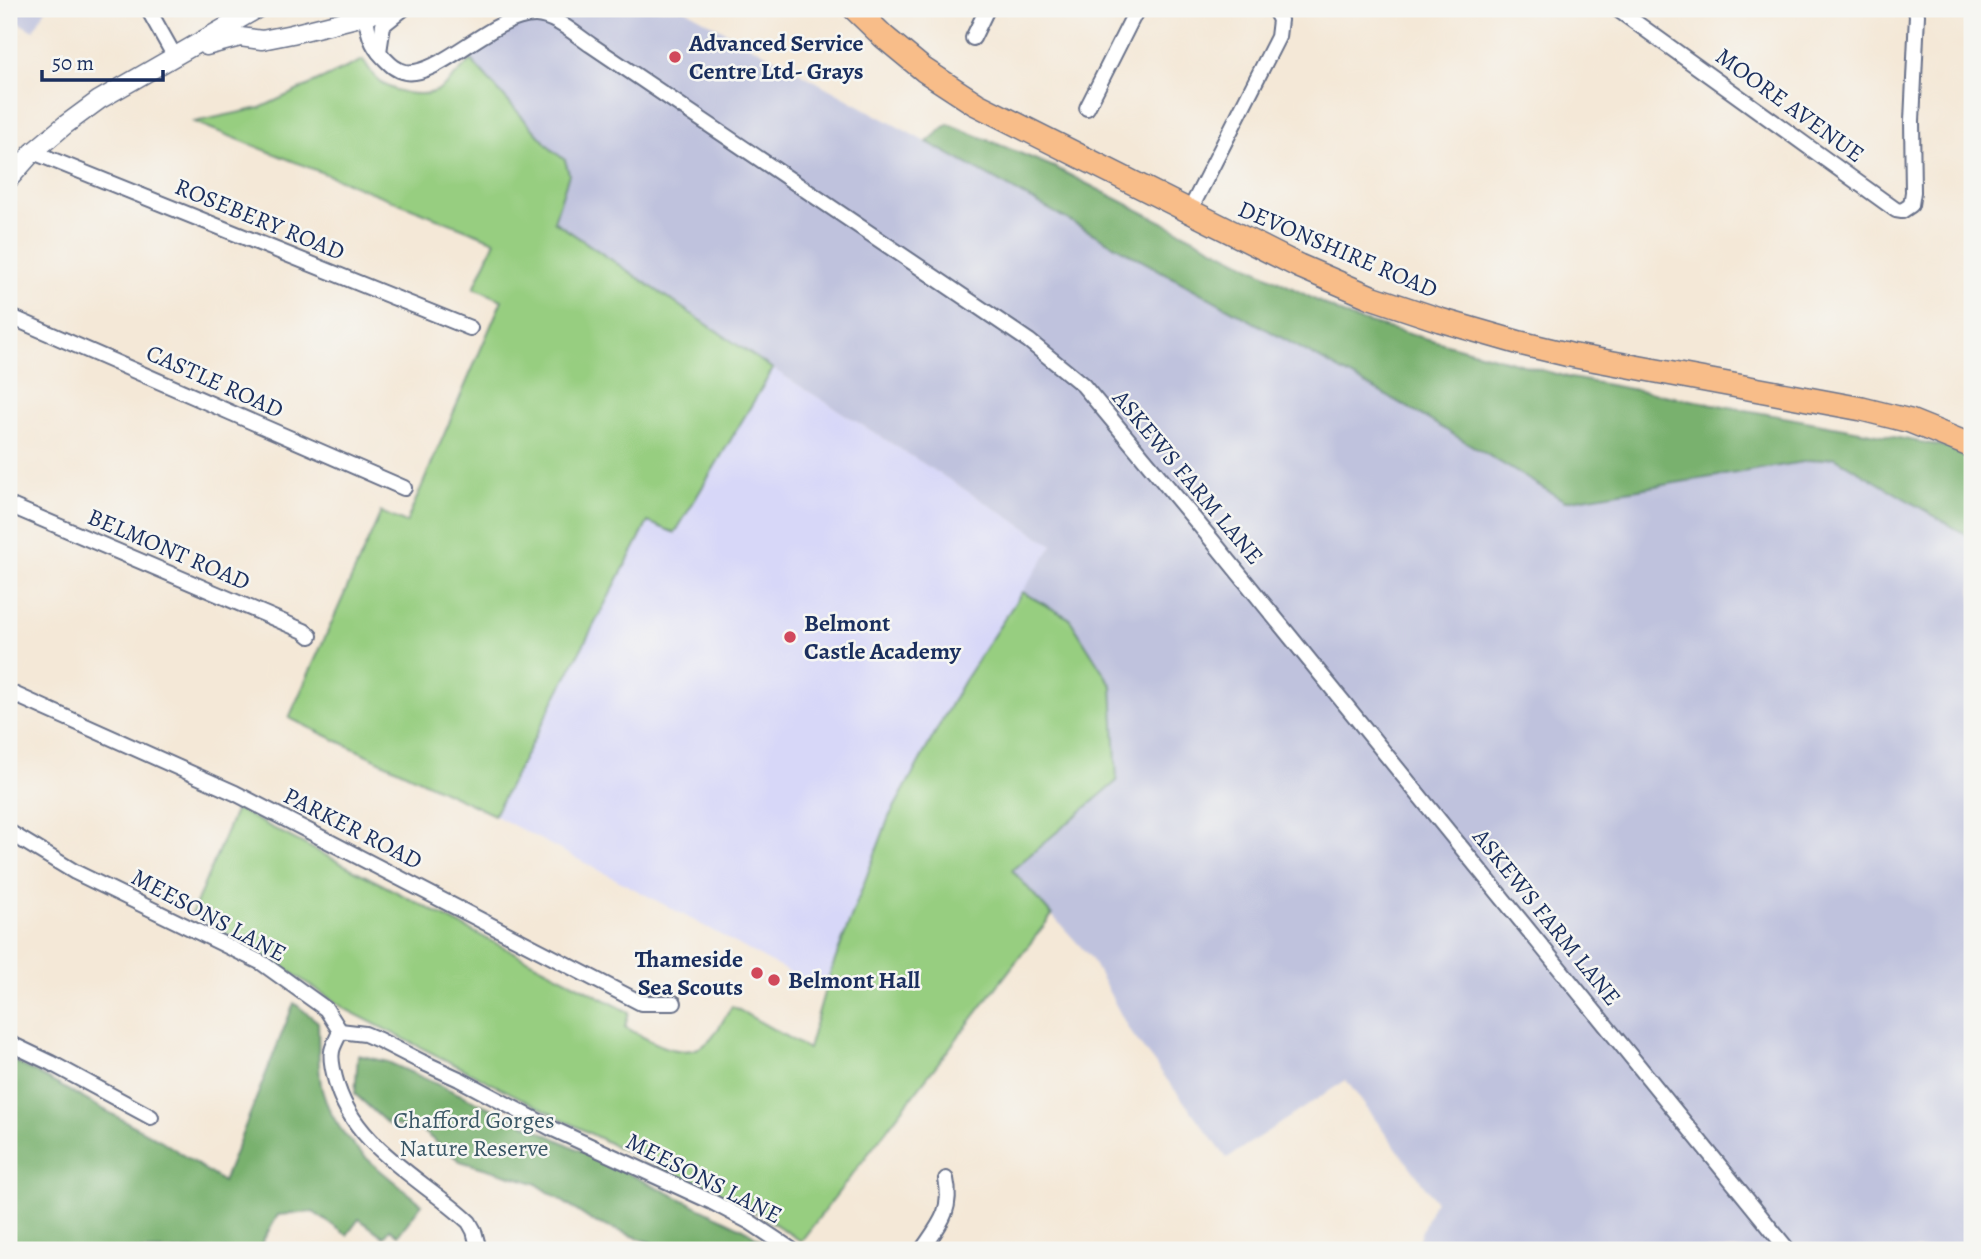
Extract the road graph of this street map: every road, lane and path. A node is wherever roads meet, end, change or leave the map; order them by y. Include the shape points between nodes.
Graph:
1 (148, 9) edge
2 (257, 9) edge
3 (392, 9) edge
4 (403, 9) edge
5 (855, 9) edge
6 (987, 9) edge
7 (1137, 9) edge
8 (1274, 9) edge
9 (1617, 9) edge
10 (1915, 9) edge
11 (366, 12) edge
12 (973, 38) dead end
13 (379, 52) junction
14 (180, 54) junction
15 (1087, 108) dead end
16 (33, 152) junction
17 (9, 179) edge
18 (1189, 212) junction
19 (9, 316) edge
20 (470, 328) dead end
21 (1972, 446) edge
22 (404, 488) dead end
23 (9, 505) edge
24 (310, 636) dead end
25 (9, 692) edge
26 (9, 832) edge
27 (674, 1003) dead end
28 (340, 1031) junction
29 (9, 1044) edge
30 (151, 1116) dead end
31 (946, 1179) dead end
32 (480, 1250) edge
33 (792, 1250) edge
34 (922, 1250) edge
35 (1788, 1250) edge

1 - 14 street
2 - 14 street
3 - 11 street
4 - 13 street via 383,25
5 - 18 main road, DEVONSHIRE ROAD via 924,69 976,104
6 - 12 street
7 - 15 street
8 - 18 street via 1280,20 1278,37
9 - 10 street, MOORE AVENUE via 1902,211 1911,205 1913,192
11 - 13 street via 368,33
11 - 14 street via 292,34 261,40 240,37
13 - 35 street, ASKEWS FARM LANE via 395,68 419,71 511,21 540,15 565,26 1028,341 1083,386
14 - 16 street via 99,100
16 - 17 street
16 - 20 street, ROSEBERY ROAD
18 - 21 main road, DEVONSHIRE ROAD via 1371,297 1451,324 1570,355 1862,409
19 - 22 street, CASTLE ROAD
23 - 24 street, BELMONT ROAD
25 - 27 street, PARKER ROAD via 235,793 641,1003
26 - 28 street, MEESONS LANE via 75,872 262,963 326,1009
28 - 32 street via 331,1053 334,1074 354,1123 468,1222
28 - 33 street, MEESONS LANE via 379,1040 575,1140 712,1202
29 - 30 street
31 - 34 street via 947,1209

